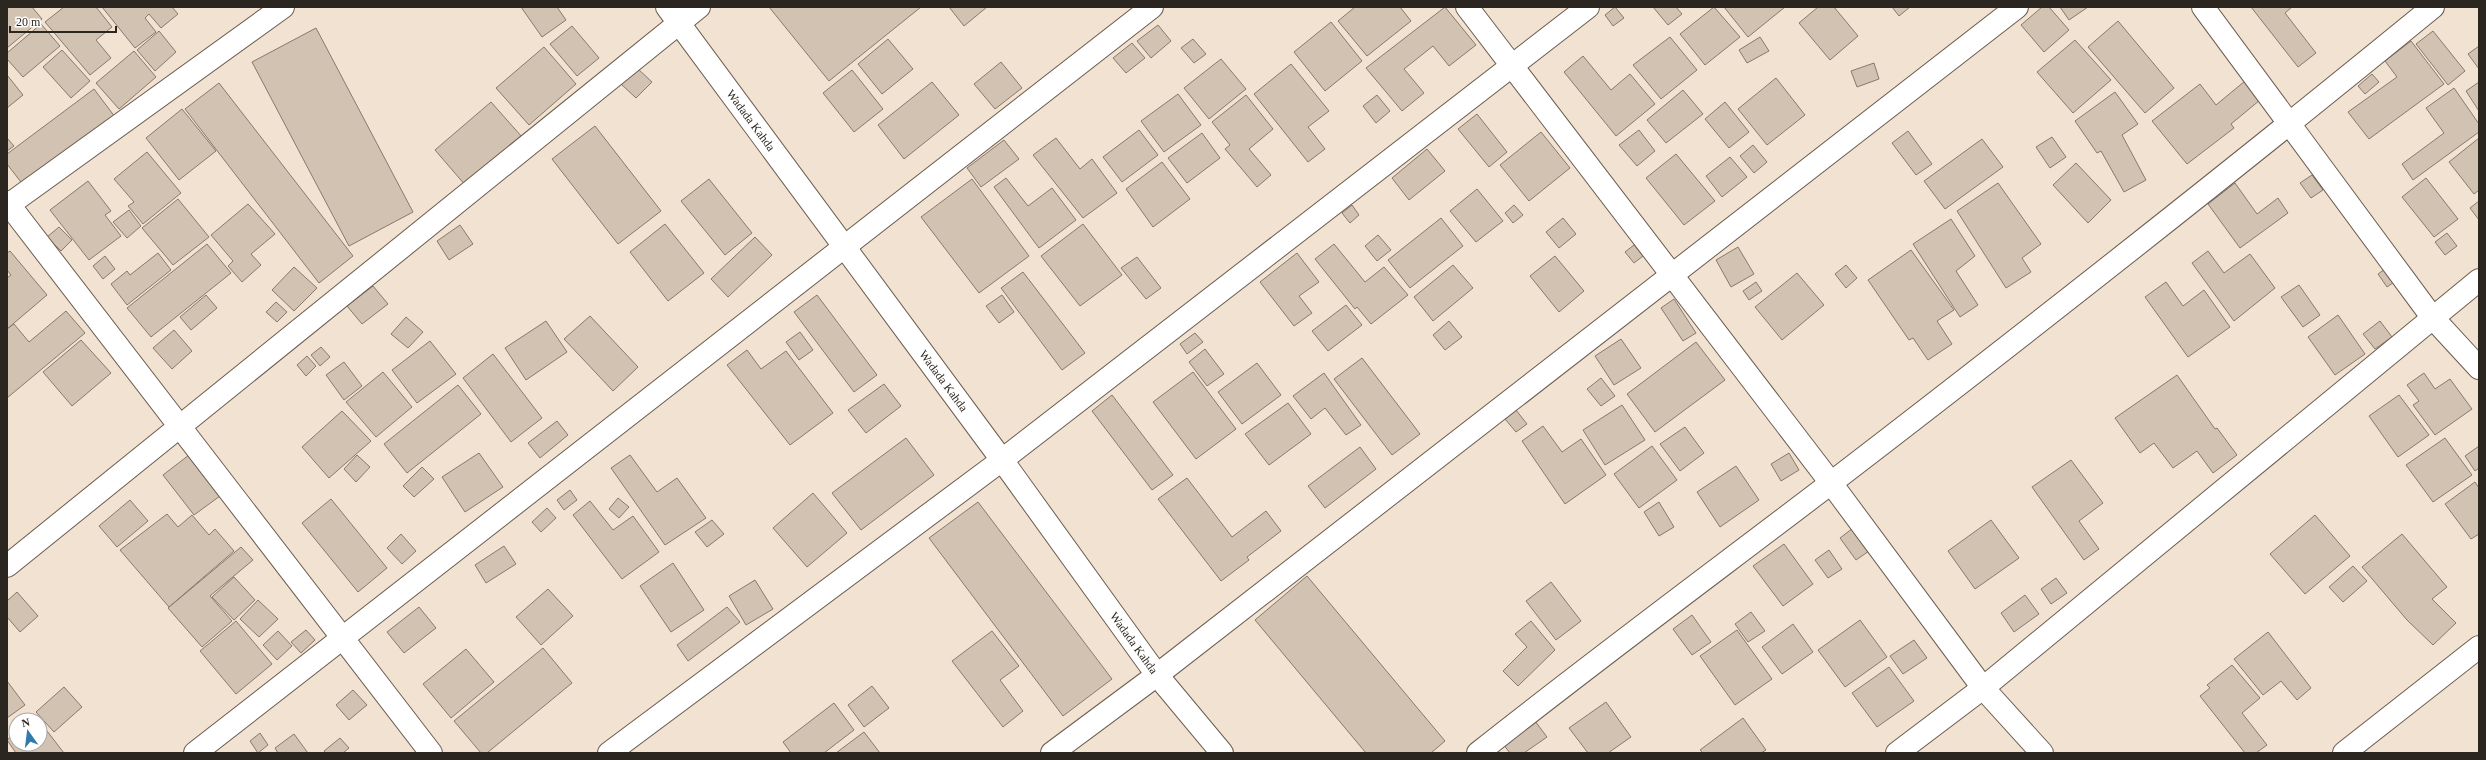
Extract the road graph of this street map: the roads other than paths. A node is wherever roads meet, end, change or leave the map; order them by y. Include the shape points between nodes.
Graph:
1 (283, 7) edge
2 (699, 7) edge
3 (1152, 7) edge
4 (1466, 7) edge
5 (1588, 7) edge
6 (2017, 7) edge
7 (2203, 7) edge
8 (2433, 7) edge
9 (672, 15) edge
10 (1512, 66) junction
11 (2289, 125) junction
12 (8, 204) edge
13 (844, 246) junction
14 (1672, 276) junction
15 (2479, 280) edge
16 (2432, 317) junction
17 (2479, 368) edge
18 (179, 425) junction
19 (1002, 460) junction
20 (1831, 483) junction
21 (7, 566) edge
22 (343, 637) junction
23 (2479, 647) edge
24 (1157, 675) junction
25 (1984, 688) junction
26 (195, 753) edge
27 (431, 753) edge
28 (608, 753) edge
29 (1052, 753) edge
30 (1222, 753) edge
31 (1478, 753) edge
32 (1897, 753) edge
33 (2042, 753) edge
34 (2344, 753) edge

1 - 12 street
2 - 9 street
3 - 13 street
4 - 10 street
5 - 10 street
6 - 14 street
7 - 11 street
8 - 11 street
9 - 13 street, Wadada Kahda
9 - 18 street
10 - 14 street
10 - 19 street
11 - 16 street
11 - 20 street
12 - 18 street
13 - 19 street, Wadada Kahda
13 - 22 street
14 - 20 street
14 - 24 street
15 - 16 street
16 - 17 street
16 - 25 street
18 - 21 street
18 - 22 street
19 - 24 street, Wadada Kahda
19 - 28 street
20 - 25 street
20 - 31 street
22 - 26 street
22 - 27 street
23 - 34 street
24 - 29 street
24 - 30 street, Wadada Kahda
25 - 32 street
25 - 33 street

